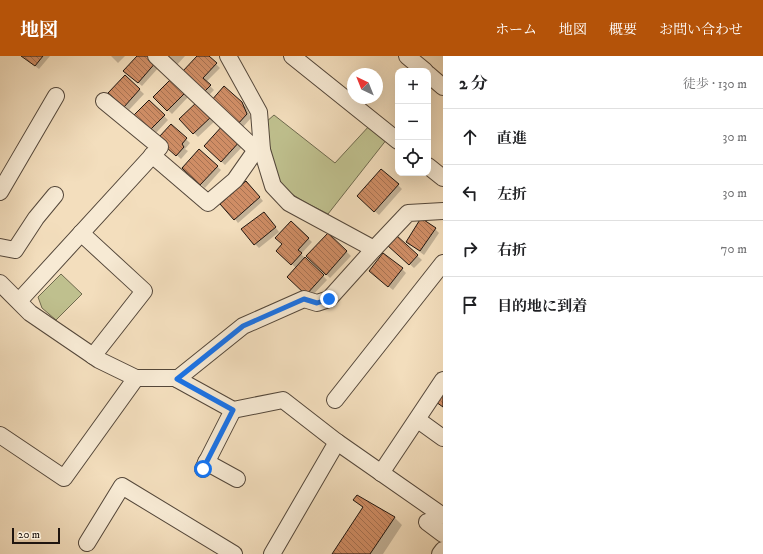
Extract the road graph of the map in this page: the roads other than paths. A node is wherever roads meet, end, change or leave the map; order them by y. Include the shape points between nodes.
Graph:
1 (156, 56) edge
2 (228, 56) edge
3 (292, 56) edge
4 (407, 56) edge
5 (421, 68) edge
6 (431, 77) edge
7 (443, 87) edge
8 (56, 96) dead end
9 (104, 101) dead end
10 (397, 140) edge
11 (259, 150) junction
12 (152, 155) junction
13 (431, 168) edge
14 (443, 178) edge
15 (0, 192) edge
16 (55, 195) dead end
17 (443, 211) edge
18 (81, 233) junction
19 (0, 247) edge
20 (374, 249) junction
21 (443, 263) edge
22 (0, 282) edge
23 (19, 302) junction
24 (94, 356) junction
25 (136, 378) junction
26 (177, 379) junction
27 (443, 380) edge
28 (335, 400) dead end
29 (233, 410) junction
30 (418, 420) junction
31 (0, 435) edge
32 (443, 438) edge
33 (337, 442) junction
34 (381, 473) junction
35 (236, 479) dead end
36 (443, 516) edge
37 (427, 522) dead end
38 (443, 534) edge
39 (87, 543) dead end
40 (443, 550) edge
41 (234, 554) edge
42 (272, 554) edge
43 (440, 554) edge

1 - 11 street
2 - 11 street via 259,112
3 - 10 street
4 - 5 street
6 - 7 street
8 - 15 street
9 - 12 street via 160,147
11 - 12 street via 235,180 208,203
11 - 20 street via 273,186 289,203
12 - 18 street
13 - 14 street
16 - 19 street via 15,250
17 - 20 street via 408,213
18 - 23 street
18 - 24 street via 144,291
20 - 26 street via 329,299 317,303 304,299 243,326
21 - 28 street
22 - 23 street
23 - 24 street via 30,313
24 - 25 street
25 - 26 street
25 - 31 street via 64,478
26 - 29 street
27 - 30 street
29 - 33 street via 283,400
29 - 35 street via 204,466
30 - 32 street
30 - 34 street
33 - 34 street
33 - 42 street
34 - 36 street
37 - 38 street
39 - 41 street via 122,486
40 - 43 street

